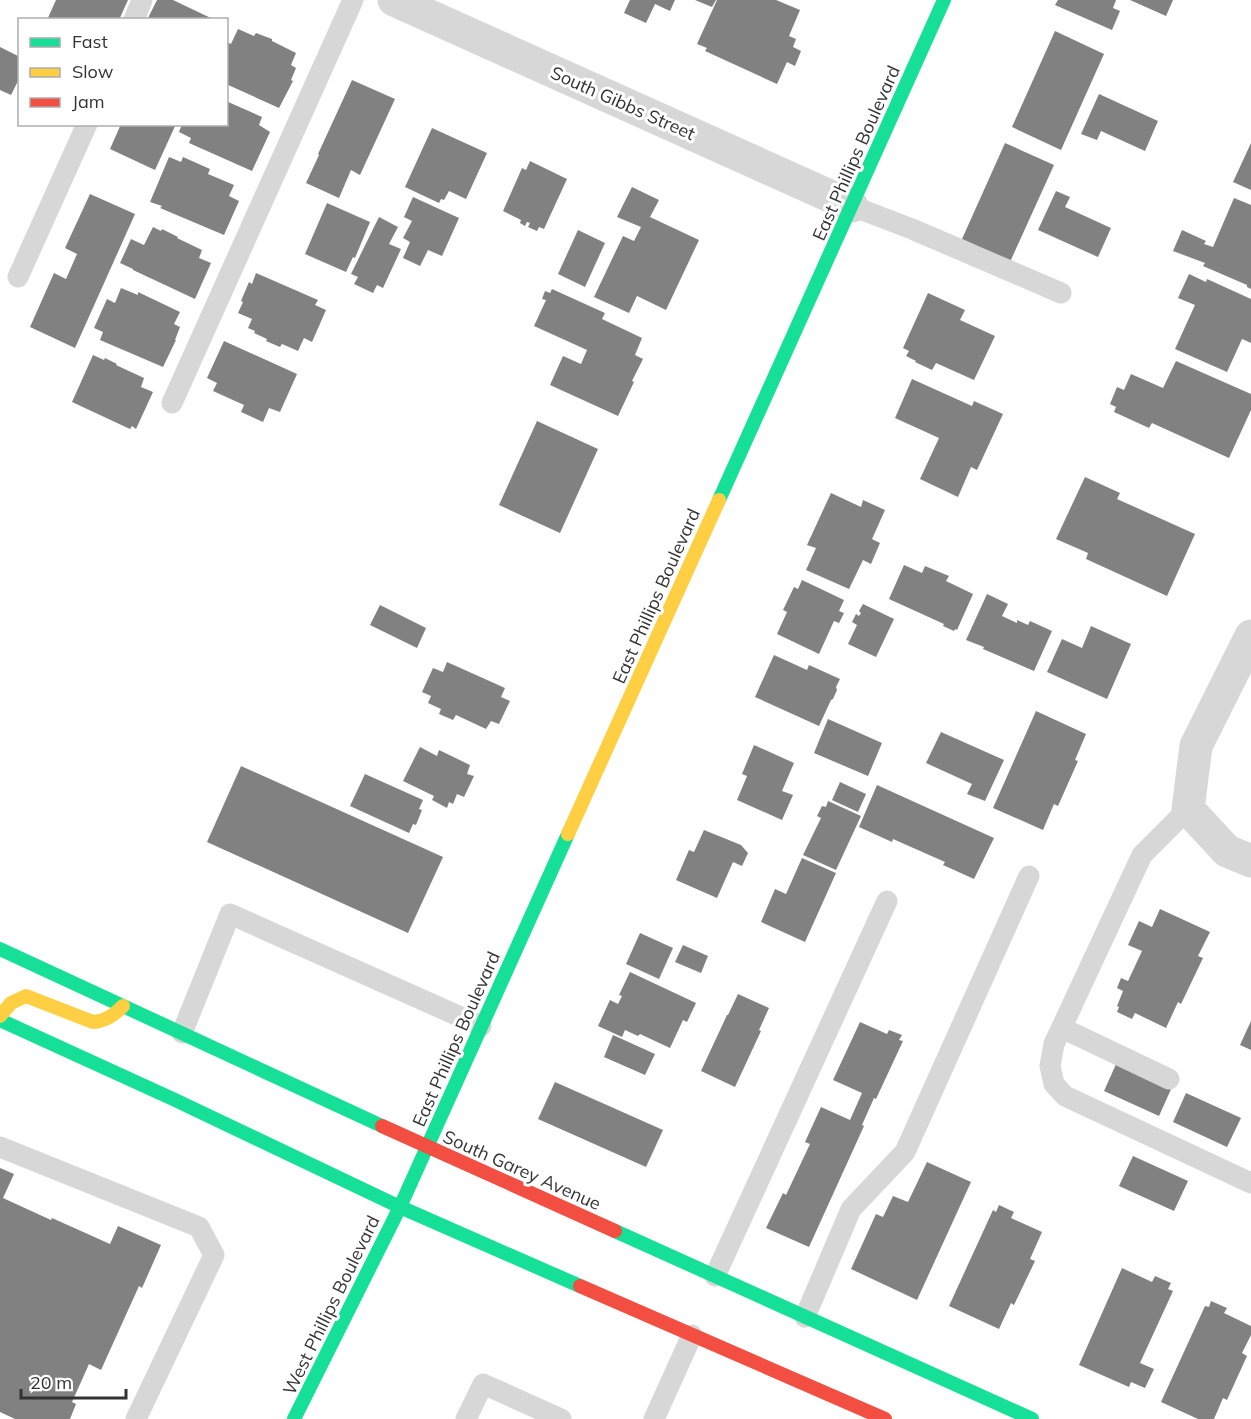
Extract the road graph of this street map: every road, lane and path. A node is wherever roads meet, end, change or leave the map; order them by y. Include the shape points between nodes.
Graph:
1 (142, 0) edge
2 (353, 0) edge
3 (394, 0) edge
4 (944, 0) edge
5 (135, 18) edge
6 (86, 126) edge
7 (852, 206) junction
8 (18, 277) dead end
9 (1061, 293) dead end
10 (172, 403) dead end
11 (1251, 636) edge
12 (1188, 809) junction
13 (1251, 861) edge
14 (1029, 876) dead end
15 (887, 900) dead end
16 (0, 949) edge
17 (123, 1006) junction
18 (0, 1018) edge
19 (481, 1026) junction
20 (1062, 1028) junction
21 (182, 1033) junction
22 (1169, 1079) dead end
23 (0, 1147) edge
24 (427, 1147) junction
25 (1251, 1183) edge
26 (400, 1207) junction
27 (715, 1276) junction
28 (805, 1317) junction
29 (692, 1335) junction
30 (136, 1419) edge
31 (294, 1419) edge
32 (466, 1419) edge
33 (561, 1419) edge
34 (654, 1419) edge
35 (885, 1419) edge
36 (1032, 1419) edge

1 - 5 lane
2 - 10 lane
3 - 7 street, South Gibbs Street
4 - 7 main road, East Phillips Boulevard
6 - 8 lane
7 - 9 lane
7 - 19 main road, East Phillips Boulevard
11 - 12 street via 1196,746
12 - 13 street via 1227,851
12 - 20 lane via 1142,855
14 - 28 lane via 905,1152 851,1209
15 - 27 lane
16 - 17 main road, South Garey Avenue
17 - 18 main road via 104,1021 93,1022 26,996 9,1004
17 - 21 main road, South Garey Avenue
18 - 26 main road
19 - 21 lane via 230,914
19 - 24 main road, East Phillips Boulevard
20 - 22 lane
20 - 25 lane via 1050,1066 1054,1084 1065,1096
21 - 24 main road, South Garey Avenue
23 - 30 lane via 199,1227 214,1255
24 - 26 main road, East Phillips Boulevard
24 - 27 main road, South Garey Avenue
26 - 29 main road
26 - 31 main road, West Phillips Boulevard
27 - 28 main road, South Garey Avenue
28 - 36 main road, South Garey Avenue
29 - 34 lane
29 - 35 main road
32 - 33 lane via 483,1384

